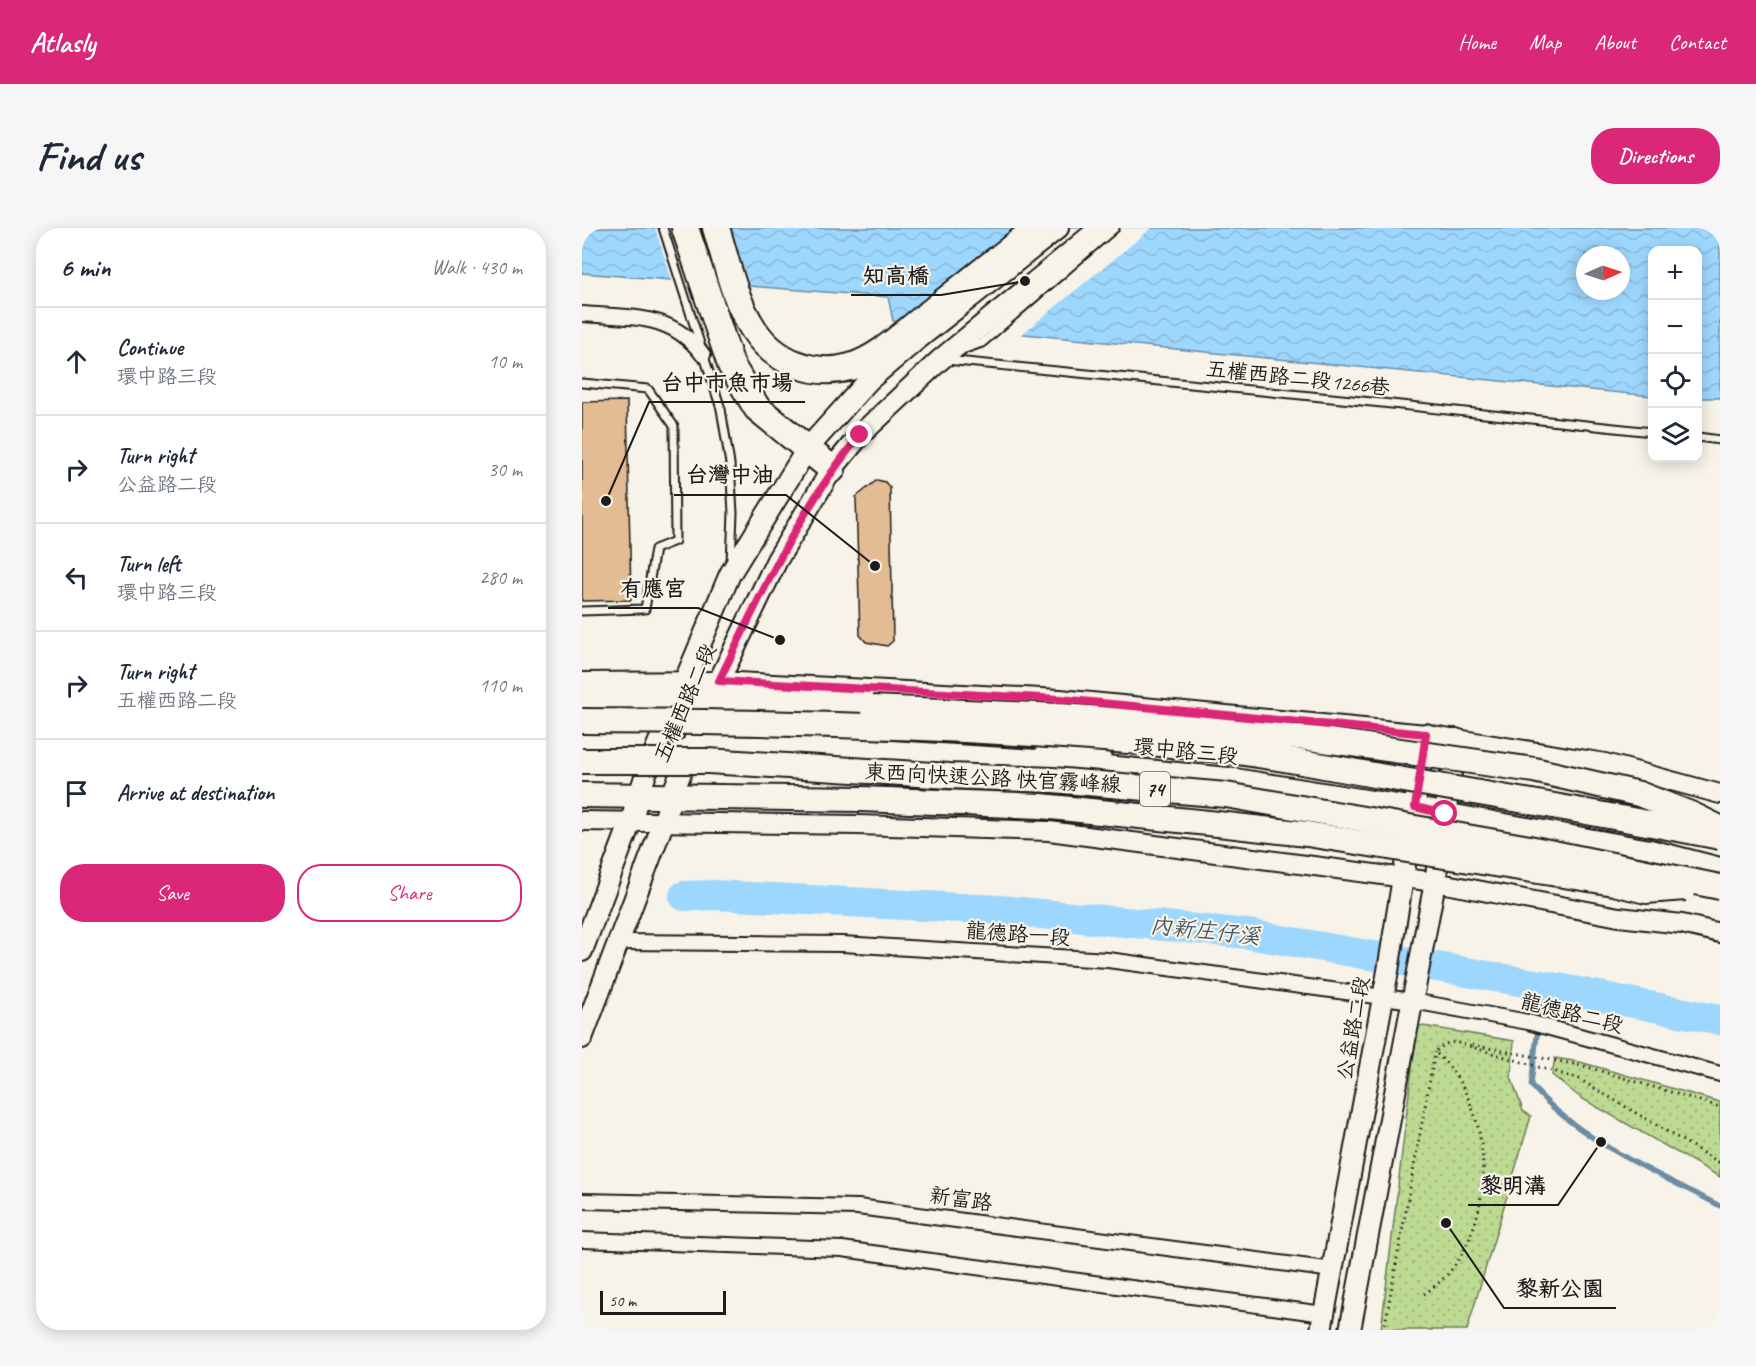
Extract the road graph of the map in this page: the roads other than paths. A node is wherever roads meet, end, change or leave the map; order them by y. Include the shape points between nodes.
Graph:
1 (663, 228) edge
2 (685, 228) edge
3 (716, 228) edge
4 (1037, 228) edge
5 (1058, 228) edge
6 (1100, 228) edge
7 (1115, 228) edge
8 (582, 314) edge
9 (703, 355) junction
10 (940, 360) junction
11 (582, 383) edge
12 (1648, 431) edge
13 (1702, 438) edge
14 (1720, 440) edge
15 (807, 449) junction
16 (832, 469) junction
17 (730, 574) junction
18 (582, 611) edge
19 (582, 682) edge
20 (680, 691) junction
21 (715, 691) junction
22 (582, 701) edge
23 (582, 721) edge
24 (582, 732) edge
25 (664, 732) junction
26 (1426, 734) junction
27 (695, 738) junction
28 (1456, 739) junction
29 (582, 761) edge
30 (582, 770) edge
31 (647, 770) junction
32 (1720, 794) edge
33 (582, 795) edge
34 (638, 796) junction
35 (671, 797) junction
36 (1416, 801) junction
37 (1446, 807) junction
38 (582, 821) edge
39 (632, 821) junction
40 (664, 821) junction
41 (1720, 828) edge
42 (1720, 837) edge
43 (1720, 856) edge
44 (1403, 877) junction
45 (1720, 880) edge
46 (1433, 892) junction
47 (1720, 933) edge
48 (618, 942) junction
49 (583, 946) edge
50 (1384, 997) junction
51 (1413, 1001) junction
52 (582, 1038) edge
53 (1720, 1074) edge
54 (582, 1201) edge
55 (582, 1240) edge
56 (1333, 1270) junction
57 (1323, 1322) edge
58 (1350, 1330) edge

1 - 9 lane
2 - 15 highway via 731,365 757,408
3 - 4 highway via 740,306 756,332 782,359 820,370 852,367 888,346
5 - 15 main road, 五權西路二段 via 869,380
6 - 10 main road, 五權西路二段
7 - 10 lane via 982,343
8 - 9 street via 667,324 693,342
9 - 17 lane via 721,410 730,464
10 - 12 lane, 五權西路二段1266巷
10 - 16 main road, 五權西路二段 via 860,435
11 - 18 lane via 648,389 674,426 675,541 655,549 645,609
13 - 14 lane
15 - 16 highway
15 - 17 main road, 五權西路二段
16 - 21 main road, 五權西路二段 via 777,560
17 - 20 main road, 五權西路二段
19 - 20 street
20 - 21 highway
20 - 22 highway
20 - 25 main road, 五權西路二段
21 - 26 street, 環中路三段 via 1060,699
21 - 27 main road, 五權西路二段
21 - 41 highway, bridge via 872,708 1151,722 1317,739 1534,770 1639,794
23 - 42 highway, 東西向快速公路 快官霧峰線 / 74, bridge via 953,729 1241,753
24 - 25 street, 環中路三段
25 - 27 street, 環中路三段
25 - 31 main road, 五權西路二段
26 - 28 street, 環中路三段
26 - 36 main road, 公益路二段
27 - 31 street
27 - 35 main road, 五權西路二段
27 - 36 street, 環中路三段 via 1058,747 1230,766
28 - 32 street, 環中路三段 via 1605,763
28 - 37 main road
29 - 45 highway, 東西向快速公路 快官霧峰線 / 74, bridge via 708,761 1053,780 1226,795
30 - 31 street
31 - 34 main road, 五權西路二段
33 - 34 highway
34 - 35 highway
34 - 39 main road, 五權西路二段
35 - 40 main road, 五權西路二段
35 - 45 highway, bridge via 1041,806 1307,834 1646,891
36 - 37 street, 環中路三段
36 - 44 main road, 公益路二段
37 - 43 street, 環中路三段 via 1653,840
37 - 45 street, 環中路三段 via 1650,849
37 - 46 main road
38 - 39 street
39 - 40 street
39 - 49 main road, 五權西路二段
40 - 44 street via 1048,831
40 - 48 main road, 五權西路二段
44 - 46 street
44 - 50 main road, 公益路二段
46 - 47 street via 1682,924
46 - 51 main road
48 - 50 street, 龍德路一段 via 842,944 1108,960
48 - 52 main road, 五權西路二段
50 - 51 street, 龍德路一段
50 - 56 main road, 公益路二段
51 - 53 street, 龍德路二段 via 1528,1022
51 - 58 main road
54 - 56 street, 新富路 via 858,1207
55 - 57 street via 842,1249
56 - 57 main road, 公益路二段

